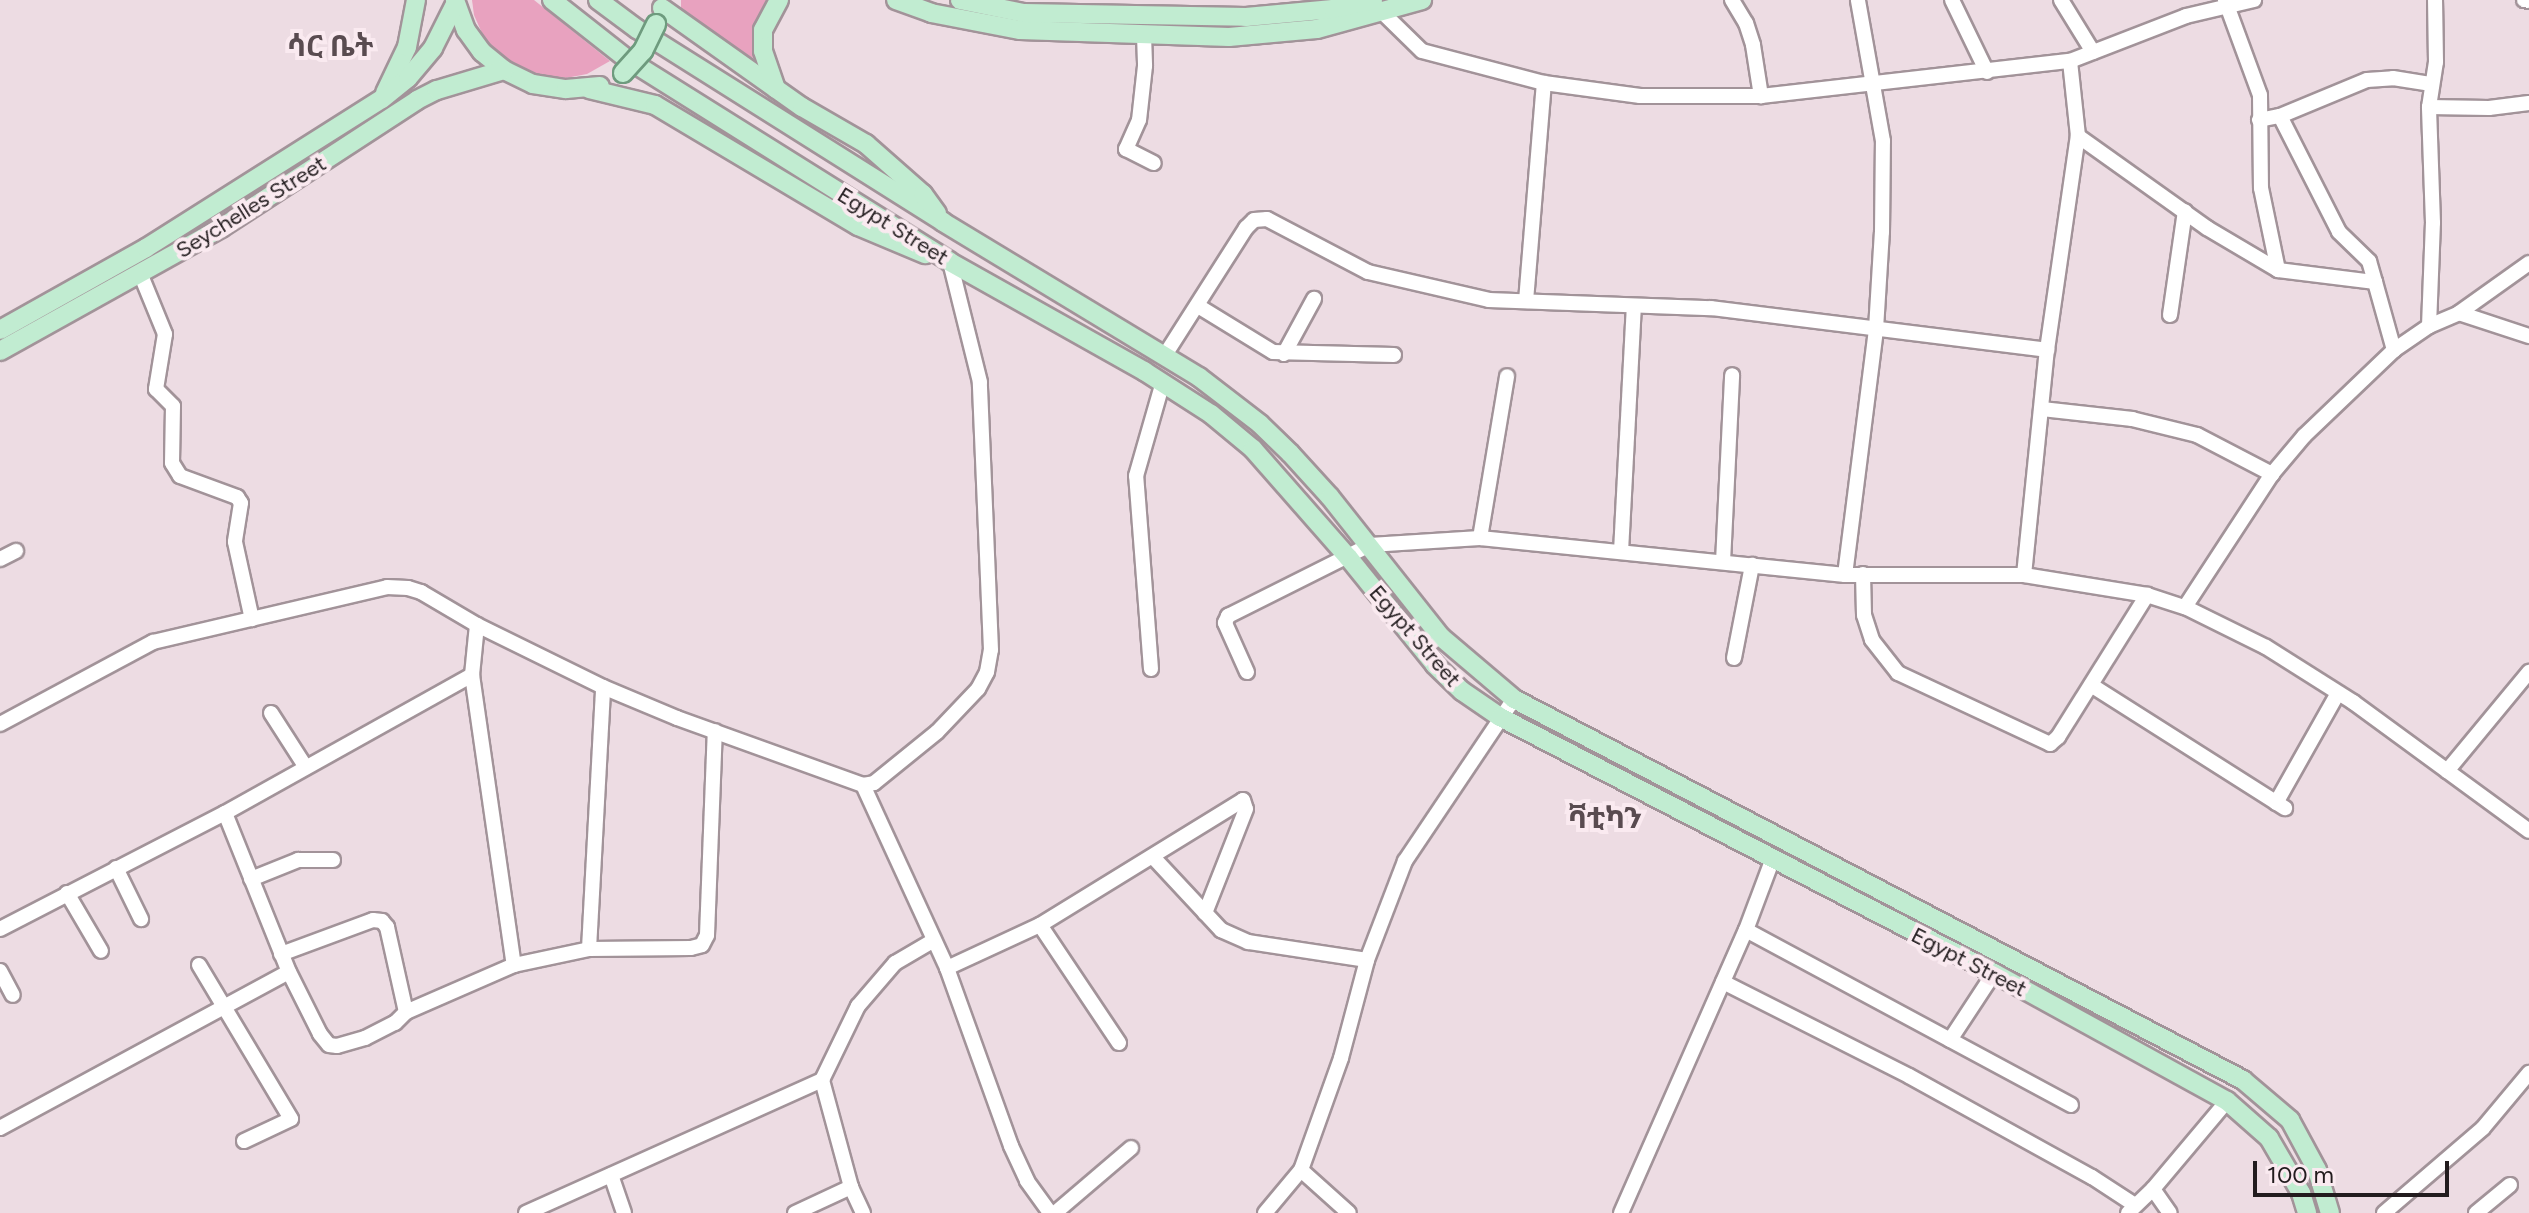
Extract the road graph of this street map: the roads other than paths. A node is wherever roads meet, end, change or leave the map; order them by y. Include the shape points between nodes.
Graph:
1 (416, 0) edge
2 (552, 0) edge
3 (598, 0) edge
4 (779, 0) edge
5 (896, 0) edge
6 (960, 0) edge
7 (1422, 0) edge
8 (1732, 0) edge
9 (1858, 0) edge
10 (1952, 0) edge
11 (2061, 0) edge
12 (2184, 0) edge
13 (2254, 0) edge
14 (2435, 0) edge
15 (455, 2) edge
16 (2225, 3) edge
17 (1332, 5) edge
18 (1378, 7) edge
19 (660, 11) edge
20 (1023, 14) edge
21 (2186, 16) junction
22 (1247, 26) junction
23 (1144, 35) junction
24 (2093, 52) junction
25 (2070, 61) junction
26 (504, 70) junction
27 (1987, 72) junction
28 (1544, 83) junction
29 (1875, 84) junction
30 (2432, 84) junction
31 (589, 89) junction
32 (776, 89) junction
33 (1761, 96) junction
34 (382, 99) junction
35 (2529, 103) edge
36 (2429, 107) junction
37 (2280, 116) junction
38 (2259, 120) junction
39 (2078, 136) junction
40 (1154, 163) dead end
41 (2185, 211) junction
42 (943, 222) junction
43 (947, 260) junction
44 (2529, 263) edge
45 (2278, 270) junction
46 (140, 273) junction
47 (2375, 282) junction
48 (1314, 299) dead end
49 (1526, 301) junction
50 (1198, 306) junction
51 (1634, 308) junction
52 (2459, 313) junction
53 (2170, 315) dead end
54 (2429, 326) junction
55 (1876, 329) junction
56 (0, 330) edge
57 (2529, 336) edge
58 (2047, 350) junction
59 (2394, 350) junction
60 (0, 351) edge
61 (1284, 354) junction
62 (1165, 355) junction
63 (1394, 355) dead end
64 (1732, 375) dead end
65 (1507, 376) dead end
66 (1163, 382) junction
67 (2042, 409) junction
68 (2272, 474) junction
69 (1480, 538) junction
70 (1370, 545) junction
71 (16, 551) dead end
72 (1621, 552) junction
73 (1348, 557) junction
74 (0, 559) edge
75 (1723, 562) junction
76 (1752, 565) junction
77 (1863, 574) junction
78 (1845, 575) junction
79 (2024, 575) junction
80 (2147, 595) junction
81 (2185, 607) junction
82 (252, 619) junction
83 (477, 625) junction
84 (1734, 658) dead end
85 (1151, 669) dead end
86 (1247, 672) dead end
87 (2529, 672) edge
88 (472, 675) junction
89 (2091, 685) junction
90 (603, 687) junction
91 (2338, 693) junction
92 (1514, 699) junction
93 (271, 713) dead end
94 (1500, 717) junction
95 (0, 724) edge
96 (715, 731) junction
97 (305, 766) junction
98 (2447, 771) junction
99 (863, 785) junction
100 (225, 813) junction
101 (2529, 831) edge
102 (1153, 857) junction
103 (333, 860) dead end
104 (1772, 861) junction
105 (116, 868) junction
106 (251, 879) junction
107 (67, 893) junction
108 (1205, 913) junction
109 (141, 919) dead end
110 (1040, 925) junction
111 (0, 929) edge
112 (1746, 930) junction
113 (934, 940) junction
114 (589, 949) junction
115 (101, 951) dead end
116 (281, 954) junction
117 (1367, 960) junction
118 (199, 965) dead end
119 (514, 965) junction
120 (947, 968) junction
121 (0, 971) edge
122 (289, 972) junction
123 (1994, 973) junction
124 (1723, 982) junction
125 (13, 995) dead end
126 (227, 1006) junction
127 (406, 1012) junction
128 (1950, 1040) junction
129 (1119, 1043) dead end
130 (2529, 1073) edge
131 (822, 1080) junction
132 (2520, 1094) edge
133 (2227, 1101) junction
134 (2071, 1105) dead end
135 (0, 1128) edge
136 (244, 1141) dead end
137 (1131, 1148) dead end
138 (1301, 1170) junction
139 (611, 1175) junction
140 (2510, 1185) dead end
141 (851, 1187) junction
142 (2153, 1189) junction
143 (2131, 1209) edge
144 (526, 1213) edge
145 (624, 1213) edge
146 (795, 1213) edge
147 (863, 1213) edge
148 (1052, 1213) edge
149 (1265, 1213) edge
150 (1349, 1213) edge
151 (1621, 1213) edge
152 (2170, 1213) edge
153 (2307, 1213) edge
154 (2330, 1213) edge
155 (2384, 1213) edge
156 (2476, 1213) edge

1 - 34 main road via 407,47
2 - 43 main road, Egypt Street via 627,59
3 - 42 main road, Egypt Street
4 - 32 main road via 763,30 763,51
5 - 20 main road via 931,13
6 - 20 main road
7 - 18 main road
8 - 33 street via 1753,45
9 - 29 street
10 - 27 street
11 - 24 street
12 - 21 street
13 - 16 street
14 - 30 street
15 - 26 main road via 466,30
15 - 34 main road, Seychelles Street via 433,48
16 - 21 street
16 - 38 street via 2255,75
17 - 18 main road
17 - 22 main road
18 - 22 main road via 1317,29
18 - 28 street via 1422,51
19 - 31 main road, bridge via 643,51 623,73
19 - 32 main road
20 - 22 main road
20 - 23 main road
21 - 24 street
22 - 23 main road
23 - 40 street via 1139,120 1126,149
24 - 25 street
25 - 27 street
25 - 39 street
26 - 31 main road via 533,84
26 - 46 main road, Seychelles Street via 417,100 308,174
27 - 29 street
28 - 33 street via 1640,96
28 - 49 street
29 - 33 street
29 - 55 street via 1883,141
30 - 36 street
30 - 37 street via 2367,80
31 - 43 main road via 655,105 858,226 913,252
32 - 42 main road via 889,162
34 - 56 main road, Seychelles Street via 146,248
35 - 36 street
36 - 54 street
37 - 38 street
37 - 47 street via 2339,232 2369,261
38 - 45 street via 2261,188
39 - 41 street
39 - 58 street
41 - 45 street
41 - 53 street
42 - 62 main road, Egypt Street
43 - 66 main road, Egypt Street
43 - 99 street via 980,382 991,650 978,689 885,776
44 - 52 street
45 - 47 street
46 - 60 main road, Seychelles Street
46 - 82 street via 165,334 156,389 173,406 172,463 180,476 241,503 235,542
47 - 59 street
48 - 61 street
49 - 50 street via 1489,300 1368,272 1267,219 1254,220 1246,228
49 - 51 street
50 - 61 street
50 - 62 street
51 - 55 street via 1711,308
51 - 72 street
52 - 54 street
52 - 57 street
54 - 59 street
55 - 58 street
55 - 78 street
58 - 67 street
59 - 68 street
61 - 63 street
62 - 70 main road, Egypt Street via 1260,424
64 - 75 street
65 - 69 street
66 - 73 main road, Egypt Street via 1253,449
66 - 85 street via 1136,476
67 - 68 street via 2132,419 2197,435
67 - 79 street
68 - 81 street
69 - 70 street
69 - 72 street
70 - 73 street
70 - 92 main road, Egypt Street via 1441,637
71 - 74 street
72 - 75 street
73 - 86 street via 1228,616 1225,623
73 - 94 main road, Egypt Street via 1435,665
75 - 76 street
76 - 78 street
76 - 84 street
77 - 78 street
77 - 79 street
77 - 89 street via 1864,615 1872,640 1898,673 2050,744
79 - 80 street
80 - 81 street
80 - 89 street
81 - 91 street via 2266,647
82 - 83 street via 387,587 421,592
82 - 95 street via 153,642
83 - 88 street
83 - 90 street
87 - 98 street
88 - 97 street
88 - 119 street
89 - 91 street via 2280,806
90 - 96 street
90 - 114 street
91 - 98 street
92 - 94 street
92 - 154 main road, Egypt Street via 2243,1080 2290,1120 2317,1170
93 - 97 street
94 - 104 main road, Egypt Street
94 - 117 street via 1405,861
96 - 99 street
96 - 114 street via 707,935 702,945
97 - 100 street
98 - 101 street
99 - 113 street
100 - 105 street
100 - 106 street
102 - 108 street
102 - 108 street via 1236,801 1246,803
102 - 110 street
103 - 106 street via 298,860
104 - 112 street
104 - 123 main road, Egypt Street
105 - 107 street
105 - 109 street
106 - 116 street
107 - 111 street
107 - 115 street
108 - 117 street via 1221,930 1248,942
110 - 120 street
110 - 129 street
112 - 124 street
112 - 128 street
113 - 120 street
113 - 131 street via 895,963 858,1006
114 - 119 street
116 - 122 street
116 - 127 street via 382,921
117 - 138 street via 1341,1058
118 - 126 street
119 - 127 street
120 - 148 street via 1011,1146 1027,1181
121 - 125 street
122 - 126 street
122 - 127 street via 329,1045 365,1038
123 - 128 street
123 - 133 main road, Egypt Street
124 - 143 street via 2092,1177
124 - 151 street
126 - 135 street
126 - 136 street via 291,1119
128 - 134 street
130 - 132 street
131 - 139 street
131 - 141 street
132 - 155 street
133 - 142 street
133 - 153 main road, Egypt Street via 2269,1138
137 - 148 street
138 - 149 street
138 - 150 street
139 - 144 street
139 - 145 street
140 - 156 street
141 - 146 street
141 - 147 street
142 - 143 street
142 - 152 street

